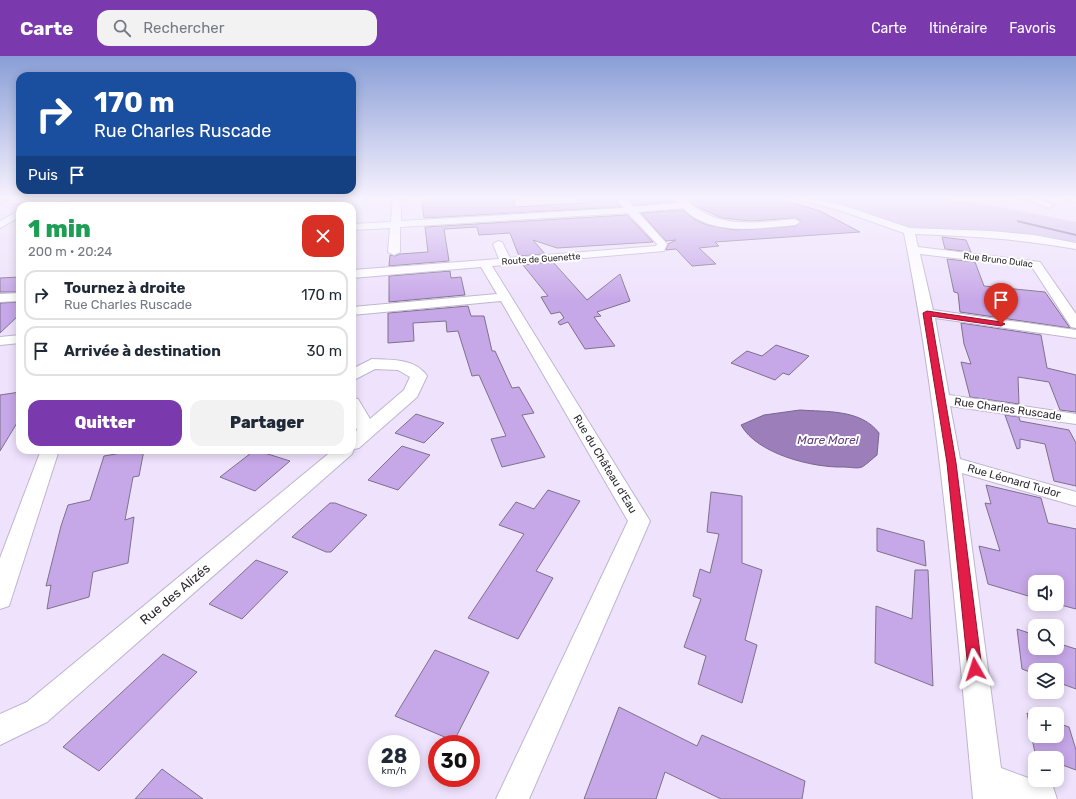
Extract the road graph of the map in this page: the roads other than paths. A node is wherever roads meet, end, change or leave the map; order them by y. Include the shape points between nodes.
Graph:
1 (395, 232) edge
2 (651, 232) edge
3 (891, 232) edge
4 (911, 241) junction
5 (498, 244) dead end
6 (1076, 246) edge
7 (394, 252) dead end
8 (506, 262) junction
9 (485, 264) junction
10 (356, 274) edge
11 (16, 297) edge
12 (505, 297) junction
13 (0, 298) edge
14 (356, 311) edge
15 (927, 313) junction
16 (1076, 324) edge
17 (1076, 334) edge
18 (16, 339) edge
19 (0, 340) edge
20 (356, 374) edge
21 (940, 399) junction
22 (356, 410) edge
23 (1076, 418) edge
24 (367, 431) junction
25 (356, 441) edge
26 (49, 454) edge
27 (340, 454) edge
28 (952, 463) junction
29 (1076, 499) edge
30 (0, 600) edge
31 (0, 730) edge
32 (988, 789) edge
33 (512, 799) edge
34 (1041, 799) edge

1 - 7 street
2 - 8 street, Route de Guenette via 662,244 660,249
3 - 4 street
4 - 6 street via 991,234 1034,238
4 - 15 street
4 - 16 street, Rue Bruno Dulac via 1036,264
5 - 8 street
8 - 9 street, Route de Guenette
9 - 10 street, Route de Guenette
9 - 12 street
11 - 13 street
12 - 14 street
12 - 33 street, Rue du Château d'Eau via 639,521
15 - 17 street
15 - 21 street
18 - 19 street
20 - 24 street via 372,364 402,365 419,376 411,393
21 - 23 street, Rue Charles Ruscade
21 - 28 street
22 - 24 street
24 - 25 street
26 - 30 street via 7,571
27 - 31 street, Rue des Alizés via 37,712
28 - 29 street, Rue Léonard Tudor
28 - 32 street
32 - 34 street

